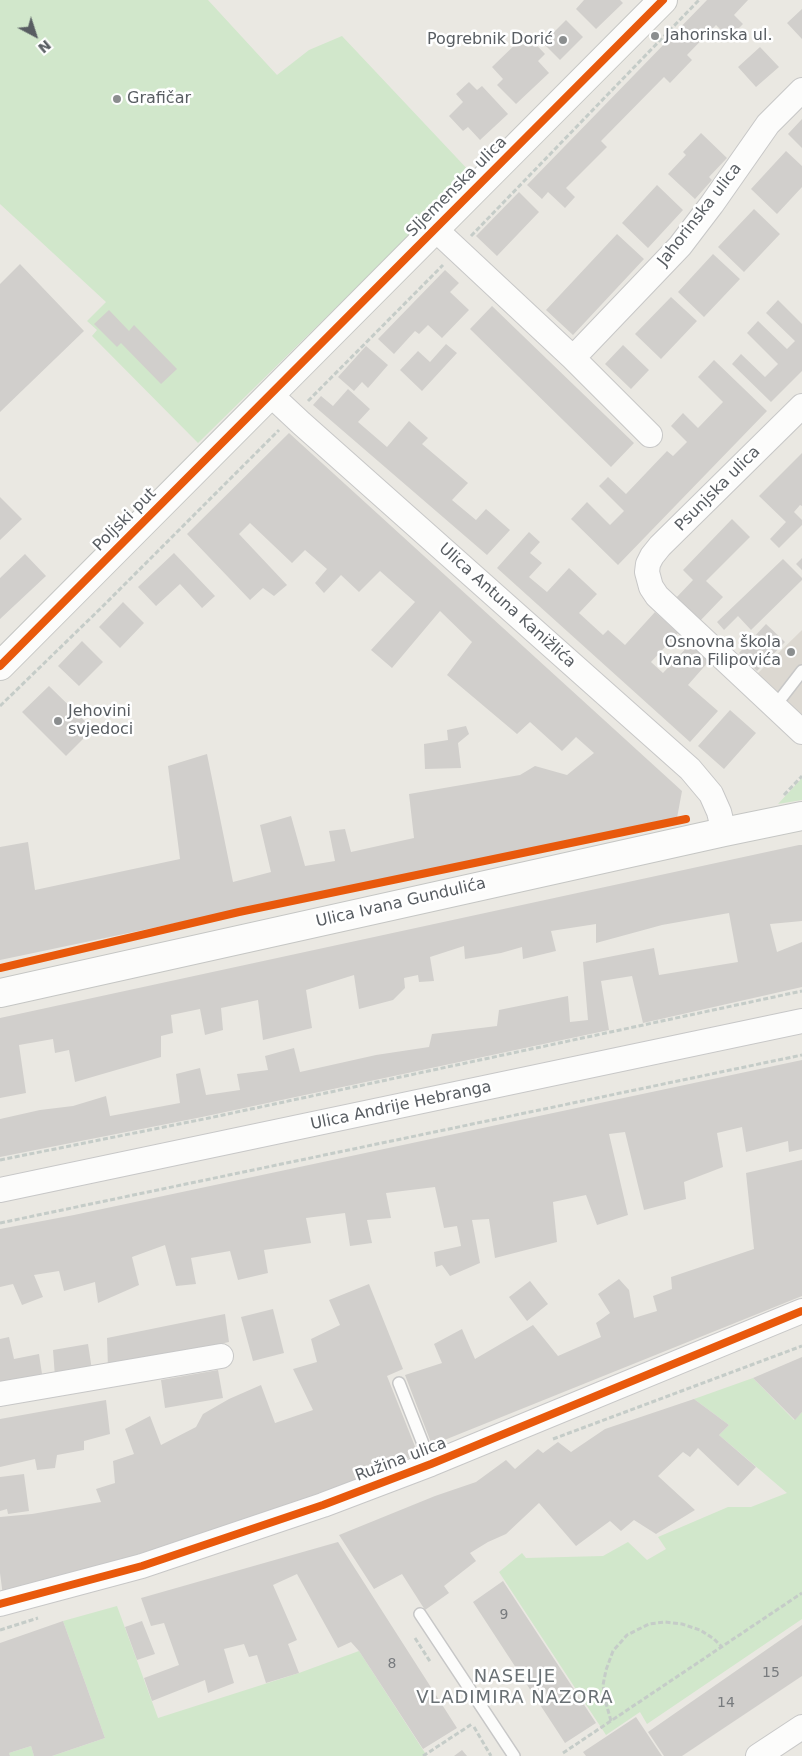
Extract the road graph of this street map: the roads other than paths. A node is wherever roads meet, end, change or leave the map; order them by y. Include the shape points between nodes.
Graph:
1 (663, 0) edge
2 (802, 90) edge
3 (435, 229) junction
4 (573, 358) junction
5 (270, 394) junction
6 (802, 406) edge
7 (650, 435) dead end
8 (0, 666) edge
9 (802, 670) edge
10 (774, 706) junction
11 (802, 732) edge
12 (801, 816) edge
13 (724, 832) junction
14 (0, 993) edge
15 (802, 1021) edge
16 (0, 1190) edge
17 (802, 1311) edge
18 (221, 1356) dead end
19 (399, 1383) dead end
20 (0, 1394) edge
21 (431, 1464) junction
22 (0, 1604) edge
23 (420, 1614) dead end
24 (802, 1727) edge
25 (514, 1756) edge
26 (758, 1756) edge

1 - 3 street, Sljemenska ulica
2 - 4 street, Jahorinska ulica via 768,124 680,246
3 - 4 street
3 - 5 street, Sljemenska ulica
4 - 7 street
5 - 8 street, Poljski put
5 - 13 street, Ulica Antuna Kanižlića via 690,769 711,794
6 - 10 street, Psunjska ulica via 660,546 648,564 648,578 657,596
9 - 10 lane
10 - 11 street
12 - 13 street, Ulica Ivana Gundulića
13 - 14 street, Ulica Ivana Gundulića
15 - 16 street, Ulica Andrije Hebranga
17 - 21 street, Ružina ulica
18 - 20 street
19 - 21 lane
21 - 22 street, Ružina ulica via 323,1505 142,1566
23 - 25 lane
24 - 26 street

